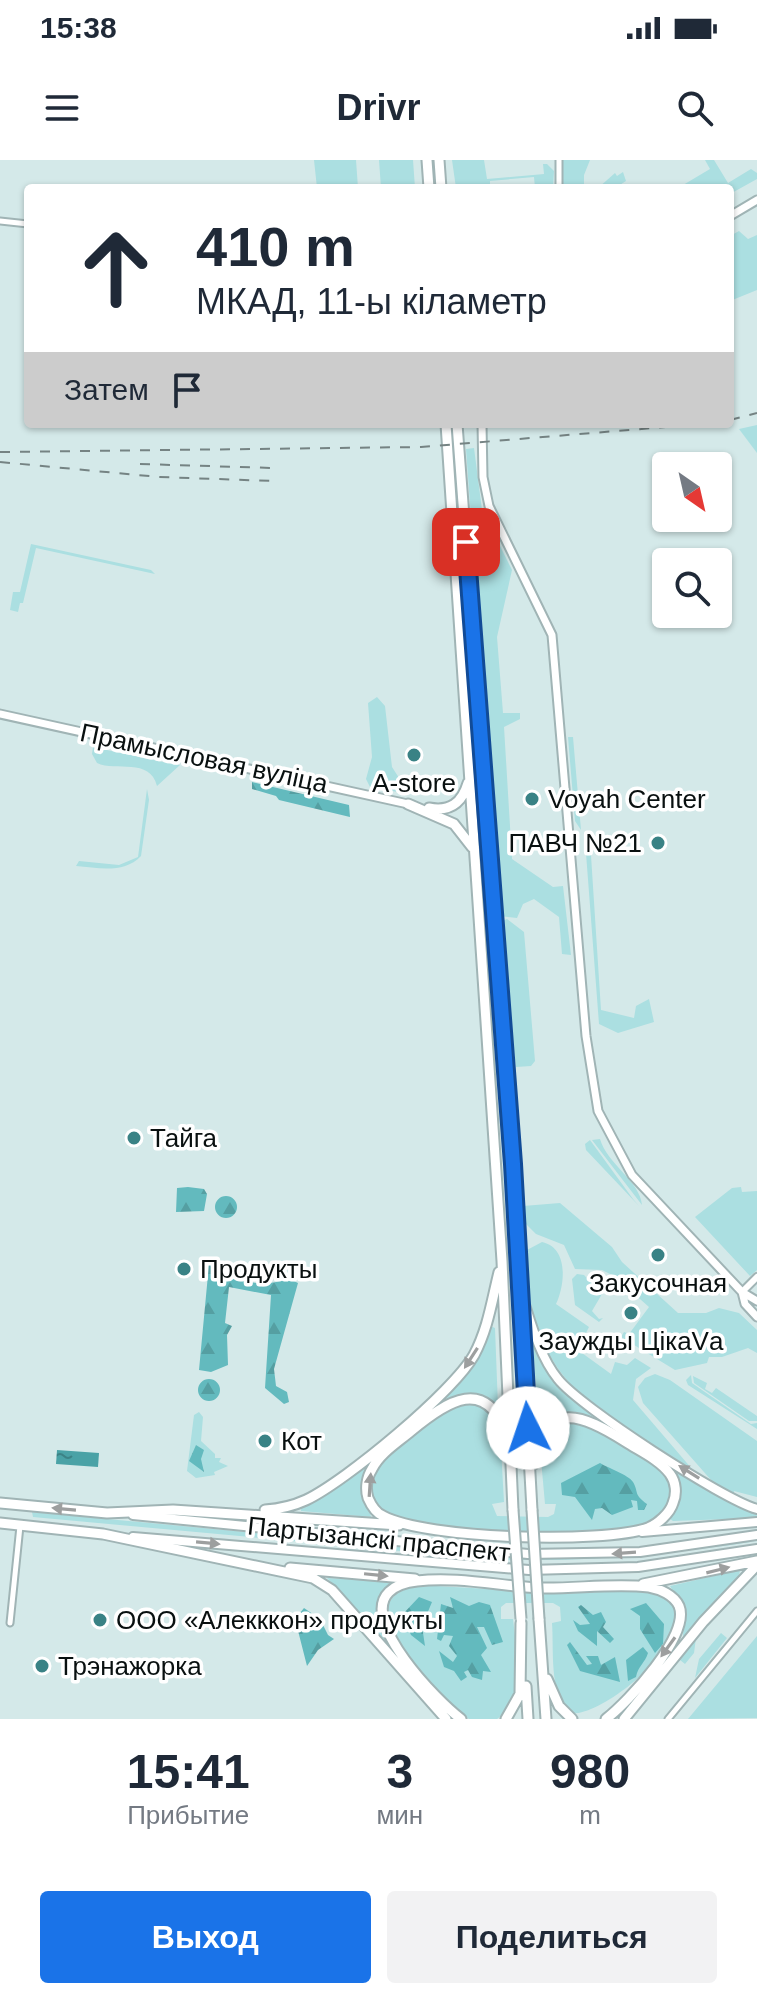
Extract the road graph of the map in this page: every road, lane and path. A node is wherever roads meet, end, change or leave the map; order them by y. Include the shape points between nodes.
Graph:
1 (427, 160) edge
2 (439, 160) edge
3 (559, 160) edge
4 (429, 184) edge
5 (441, 184) edge
6 (559, 184) edge
7 (757, 200) edge
8 (734, 214) edge
9 (0, 221) edge
10 (24, 224) edge
11 (446, 428) edge
12 (457, 428) edge
13 (482, 428) edge
14 (0, 714) edge
15 (470, 776) junction
16 (408, 804) junction
17 (476, 856) junction
18 (502, 1261) junction
19 (757, 1277) edge
20 (757, 1283) edge
21 (519, 1285) junction
22 (742, 1292) junction
23 (757, 1301) edge
24 (757, 1317) edge
25 (513, 1452) junction
26 (531, 1485) junction
27 (0, 1503) edge
28 (757, 1509) edge
29 (107, 1513) junction
30 (239, 1513) junction
31 (757, 1522) edge
32 (0, 1523) edge
33 (20, 1525) junction
34 (422, 1527) junction
35 (103, 1534) junction
36 (608, 1535) junction
37 (757, 1535) edge
38 (757, 1549) edge
39 (757, 1563) edge
40 (271, 1567) junction
41 (459, 1583) junction
42 (624, 1587) junction
43 (757, 1611) edge
44 (521, 1621) junction
45 (10, 1623) dead end
46 (542, 1663) junction
47 (446, 1719) edge
48 (461, 1719) edge
49 (506, 1719) edge
50 (528, 1719) edge
51 (546, 1719) edge
52 (572, 1719) edge
53 (606, 1719) edge
54 (624, 1719) edge
55 (668, 1719) edge

1 - 4 highway
2 - 5 highway
3 - 6 street
7 - 8 main road
9 - 10 street
11 - 15 highway
12 - 21 highway
13 - 22 main road via 489,506 552,635 588,1060 598,1111 632,1175
14 - 16 main road, Прамысловая вуліца
15 - 16 highway via 462,798 451,807
15 - 17 highway
16 - 17 highway via 454,824
17 - 18 highway
18 - 25 highway
18 -> 30 highway via 483,1336 447,1387 318,1494 288,1507
19 - 22 street
20 - 22 street
21 - 26 highway
28 -> 21 main road via 706,1483 574,1395 548,1362
22 - 23 main road
22 - 24 main road
34 -> 25 highway via 381,1516 369,1500 367,1484 383,1454 440,1407 463,1399 489,1405
25 - 44 highway, bridge
26 - 36 highway via 540,1439 566,1417 590,1419 653,1459 672,1476 671,1508 648,1527
26 - 46 highway, bridge
29 -> 27 highway, Партызанскі праспект
29 - 30 highway
37 -> 29 main road, Партызанскі праспект via 640,1552 528,1554
30 - 34 highway
31 - 36 main road
32 - 33 highway, Партызанскі праспект
33 - 35 highway, Партызанскі праспект
33 - 45 street
34 - 36 highway via 501,1535
35 -> 38 main road, Партызанскі праспект via 529,1570 638,1567
35 - 40 highway
42 -> 39 highway
39 - 54 highway
40 -> 41 highway
40 - 47 highway via 328,1587
41 - 42 highway
41 - 48 highway via 416,1581 395,1587 385,1596 380,1617 395,1646
42 -> 53 highway via 648,1587 669,1595 681,1620 672,1643
43 - 55 street
44 - 49 highway via 520,1694
44 - 50 highway
46 - 51 highway
46 - 52 highway via 554,1698

